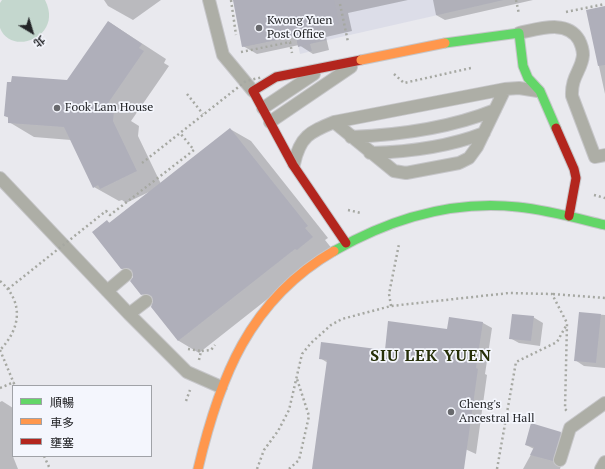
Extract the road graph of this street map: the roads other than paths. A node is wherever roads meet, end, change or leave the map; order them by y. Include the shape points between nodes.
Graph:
1 (209, 0) edge
2 (519, 33) junction
3 (362, 60) junction
4 (325, 67) junction
5 (505, 89) junction
6 (253, 91) junction
7 (540, 91) junction
8 (263, 108) junction
9 (495, 110) junction
10 (270, 122) junction
11 (334, 122) junction
12 (484, 133) junction
13 (351, 137) junction
14 (370, 153) junction
15 (605, 155) edge
16 (293, 165) junction
17 (0, 178) edge
18 (569, 216) junction
19 (605, 225) edge
20 (346, 243) junction
21 (126, 276) dead end
22 (106, 291) junction
23 (146, 301) dead end
24 (129, 314) junction
25 (221, 387) junction
26 (605, 403) edge
27 (560, 460) dead end
28 (605, 462) edge
29 (198, 469) edge
30 (601, 469) edge

1 - 6 lane via 223,55
2 - 3 street, bridge via 445,43
2 - 7 street via 523,66 528,78
2 - 15 lane via 557,26 576,35 583,55 572,85 572,96 595,157
3 - 4 street
3 - 10 lane
4 - 6 street via 276,77
4 - 8 lane
5 - 7 lane
5 - 9 lane
5 - 11 lane
6 - 8 street
7 - 18 street via 574,169 576,178
8 - 10 street
9 - 12 lane
9 - 13 lane via 470,120 383,136
10 - 16 street
11 - 13 lane
11 - 16 lane via 310,132 297,149
12 - 14 lane via 447,144 400,152
12 - 14 lane via 469,158 459,163 406,173 394,171
13 - 14 lane
16 - 20 street
17 - 22 lane
18 - 19 street
18 - 20 street via 507,206 441,210 380,227
20 - 25 street via 302,274 281,293 245,338
21 - 22 lane
22 - 24 lane
23 - 24 lane
24 - 25 lane via 187,372
25 - 29 street
26 - 27 lane via 570,428
28 - 30 lane

